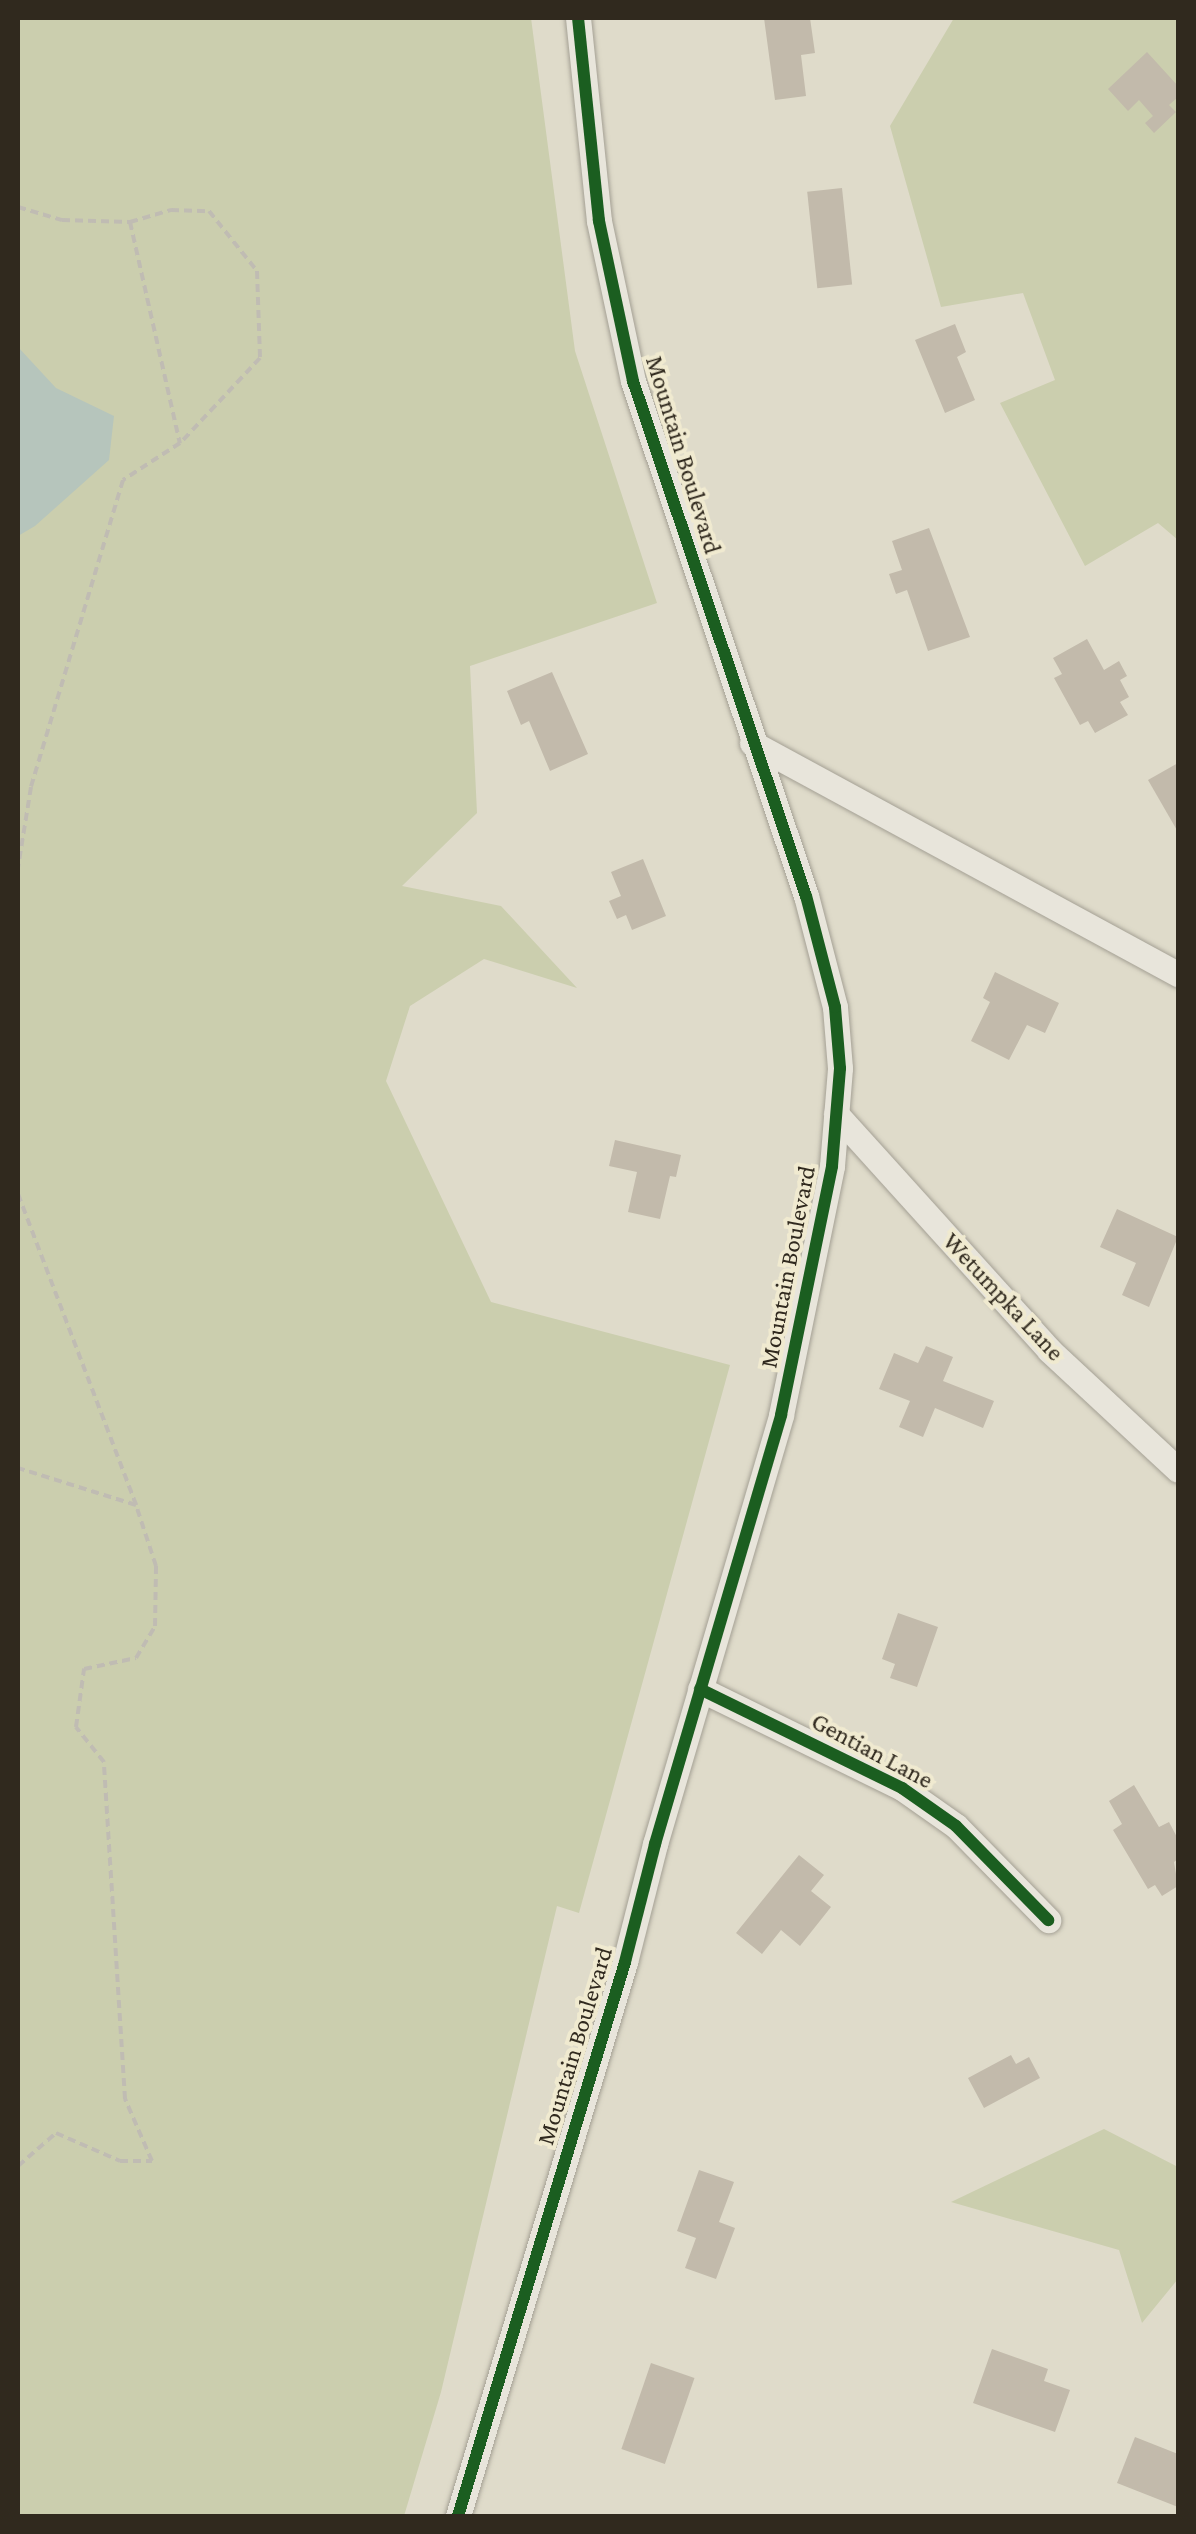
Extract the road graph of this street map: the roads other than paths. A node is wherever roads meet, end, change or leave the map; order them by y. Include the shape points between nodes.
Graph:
1 (578, 18) edge
2 (752, 743) junction
3 (1178, 974) edge
4 (836, 1114) junction
5 (1178, 1470) edge
6 (700, 1689) junction
7 (1048, 1920) dead end
8 (458, 2516) edge

1 - 2 street, Mountain Boulevard via 599,221 633,382
2 - 3 street
2 - 4 street, Mountain Boulevard via 836,1006
4 - 5 street, Wetumpka Lane via 1049,1350
4 - 6 street, Mountain Boulevard via 832,1166 781,1415
6 - 7 street, Gentian Lane via 902,1788 956,1826
6 - 8 street, Mountain Boulevard

